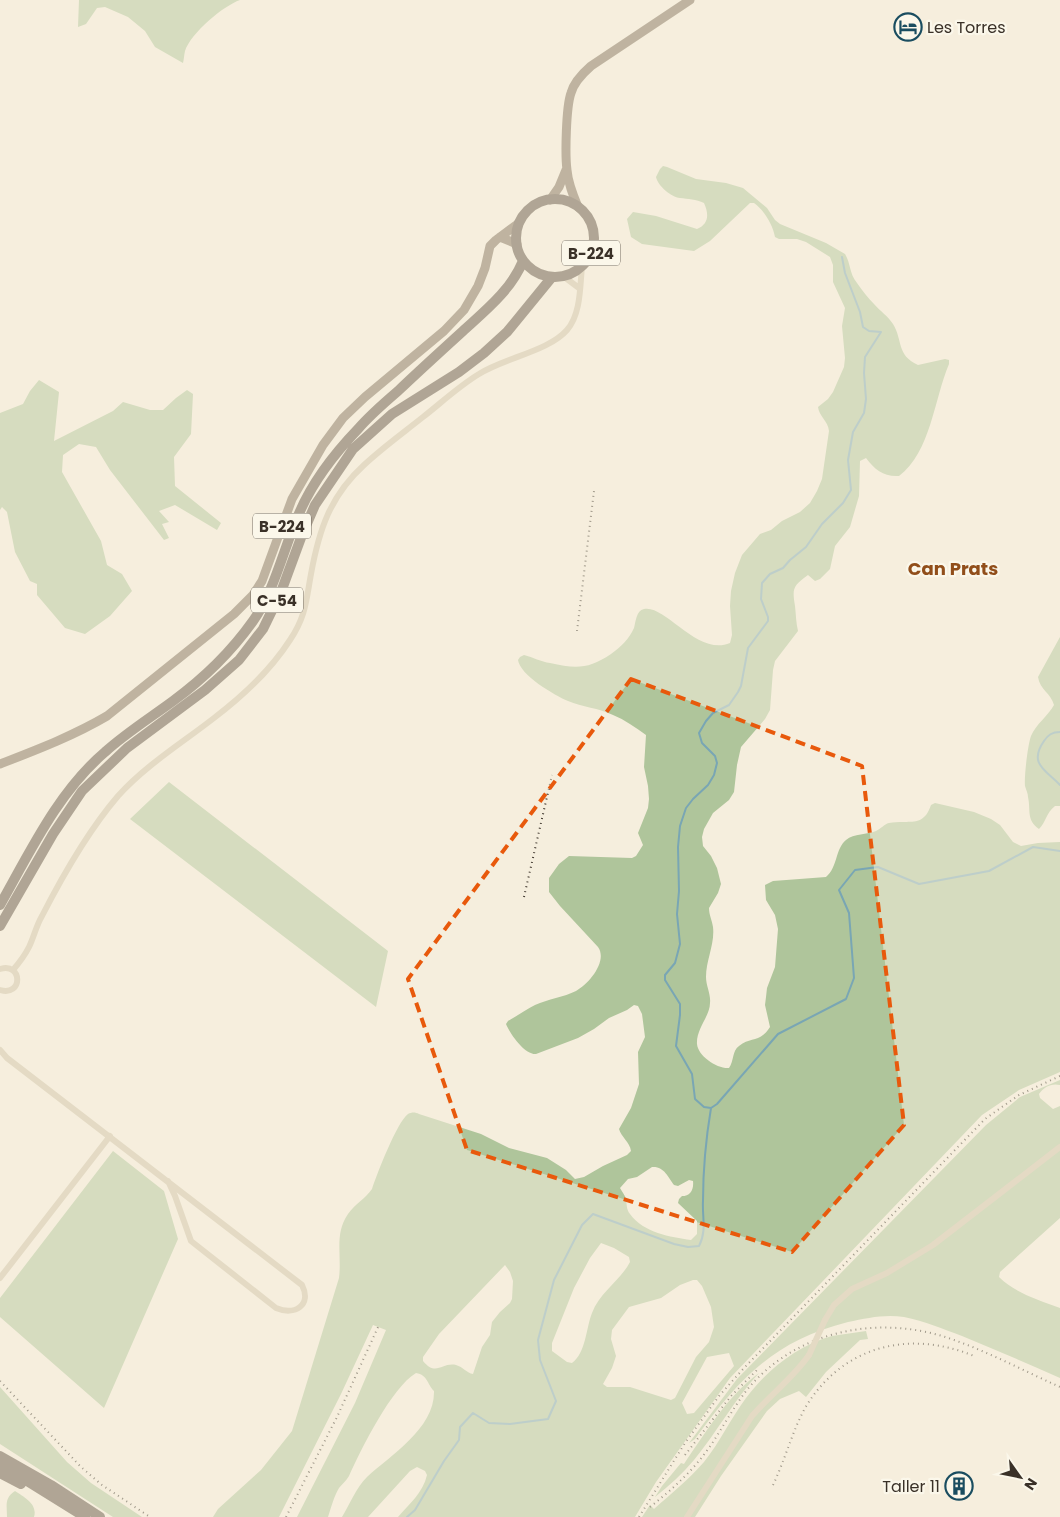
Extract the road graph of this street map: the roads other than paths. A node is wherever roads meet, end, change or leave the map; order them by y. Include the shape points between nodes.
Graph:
1 (690, 0) edge
2 (566, 170) junction
3 (550, 200) junction
4 (578, 207) junction
5 (519, 223) junction
6 (500, 237) junction
7 (517, 244) junction
8 (523, 261) junction
9 (582, 266) junction
10 (558, 277) junction
11 (579, 288) junction
12 (0, 764) edge
13 (0, 905) edge
14 (0, 926) edge
15 (0, 969) edge
16 (13, 970) junction
17 (1, 992) edge
18 (0, 1050) edge
19 (110, 1136) junction
20 (1060, 1148) edge
21 (168, 1181) junction
22 (0, 1278) edge
23 (0, 1450) edge
24 (0, 1456) edge
25 (0, 1464) edge
26 (0, 1473) edge
27 (50, 1489) junction
28 (85, 1517) edge
29 (100, 1517) edge
30 (686, 1517) edge

1 - 2 main road, B-224 via 591,66 578,81 569,98
2 - 3 main road, B-224
2 - 4 main road, B-224
3 - 4 highway via 570,202
3 - 5 highway, B-224 via 532,207
4 - 9 highway, B-224 via 592,224 594,236 589,257
5 - 6 main road, B-224
5 - 7 highway
6 - 7 main road
6 - 12 main road, B-224 via 490,246 478,286 464,310 343,418 323,445 292,499 269,565 253,595 234,614 107,716 61,740
7 - 8 highway
8 - 10 highway, B-224 via 541,275
8 - 13 highway, C-54 / C-54 via 509,286 490,307 358,428 319,477 299,513 278,572 254,620 209,672 103,753 78,780 56,810
9 - 10 highway, B-224 via 573,273
9 - 11 street
10 - 11 street
10 - 14 highway, C-54 / C-54 via 484,353 392,414 353,448 315,505 263,629 239,660 206,690 127,748 82,791 52,834
11 - 16 street via 576,315 567,331 550,343 478,374 352,476 323,522 304,612 290,641 243,694 166,753 120,794 95,827
15 - 16 street
16 - 17 street via 17,977 16,985 10,991
18 - 19 street
19 - 21 street
19 - 22 street
20 - 30 street, bridge via 933,1244 886,1273 852,1289 834,1305 809,1355 794,1375 752,1416
21 - 21 street via 191,1241 276,1308 287,1312 298,1309 304,1300 302,1284
23 - 27 highway via 26,1465
24 - 27 highway
25 - 27 highway
26 - 27 highway via 19,1483
27 - 28 highway
27 - 29 highway

